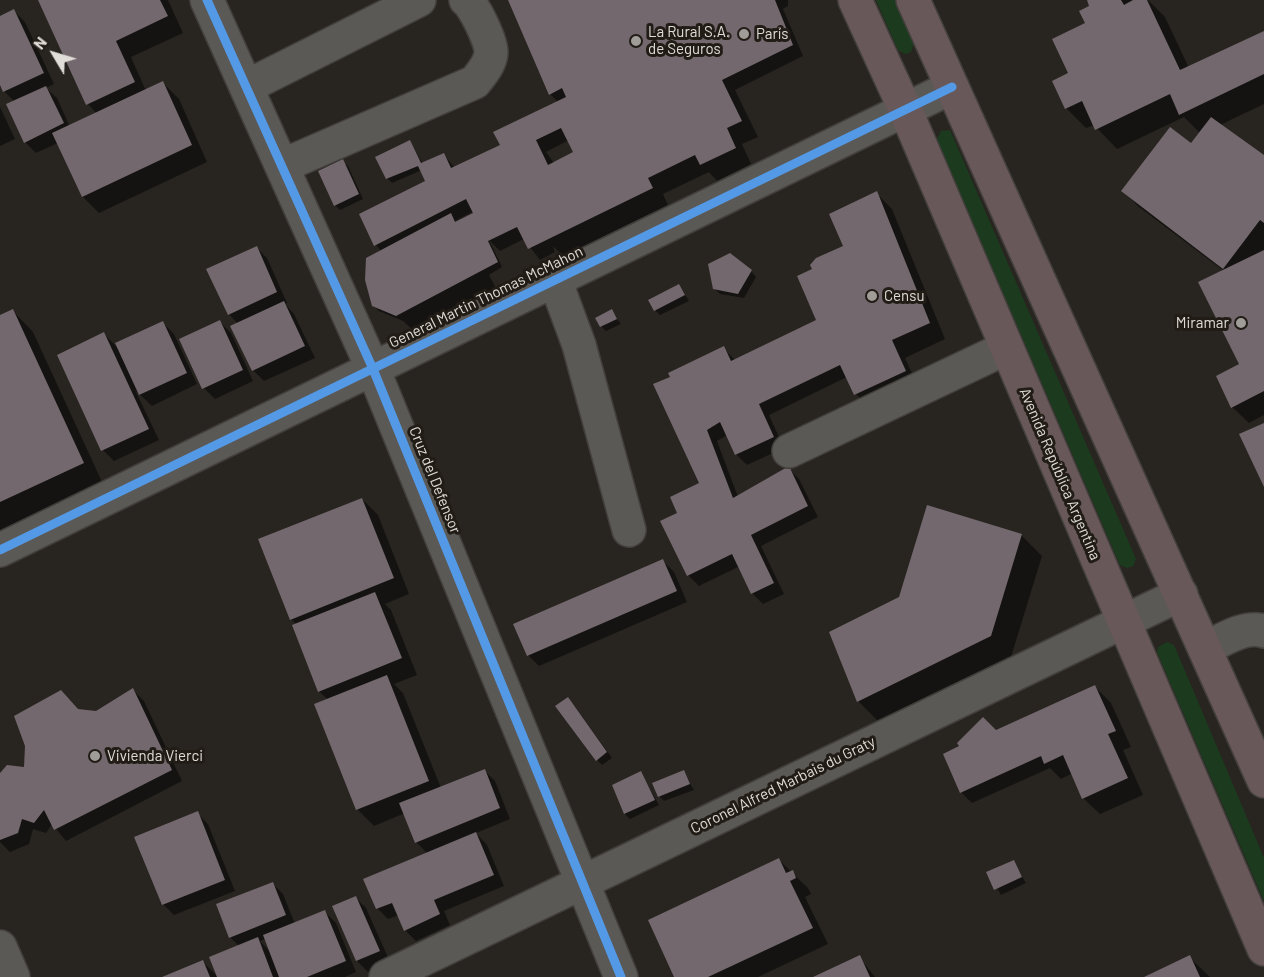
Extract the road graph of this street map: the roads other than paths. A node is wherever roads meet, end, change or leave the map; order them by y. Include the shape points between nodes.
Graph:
1 (207, 0) edge
2 (419, 0) edge
3 (466, 0) edge
4 (855, 0) edge
5 (913, 0) edge
6 (246, 87) junction
7 (952, 87) junction
8 (905, 110) junction
9 (282, 166) junction
10 (555, 280) junction
11 (1006, 348) junction
12 (373, 369) junction
13 (789, 451) dead end
14 (629, 530) dead end
15 (0, 550) edge
16 (1181, 594) junction
17 (1123, 622) junction
18 (1264, 631) edge
19 (1205, 648) junction
20 (1264, 781) edge
21 (584, 882) junction
22 (0, 947) edge
23 (1264, 949) edge
24 (13, 977) edge
25 (386, 977) edge
26 (621, 977) edge

1 - 6 street, Cruz del Defensor
2 - 6 street
3 - 9 street via 474,5 491,52 486,68 475,82
4 - 8 highway, Avenida República Argentina
5 - 7 highway
6 - 9 street, Cruz del Defensor
7 - 8 street, General Martin Thomas McMahon
7 - 16 highway
8 - 10 street, General Martin Thomas McMahon
8 - 11 highway, Avenida República Argentina
9 - 12 street, Cruz del Defensor
10 - 12 street, General Martin Thomas McMahon
10 - 14 street via 579,345
11 - 13 street
11 - 17 highway, Avenida República Argentina
12 - 15 street, General Martin Thomas McMahon
12 - 21 street, Cruz del Defensor
16 - 17 street, Coronel Alfred Marbais du Graty
16 - 19 highway
17 - 21 street, Coronel Alfred Marbais du Graty
17 - 23 highway, Avenida República Argentina
18 - 19 street via 1257,628 1236,634
19 - 20 highway
21 - 25 street, Coronel Alfred Marbais du Graty
21 - 26 street, Cruz del Defensor
22 - 24 street

